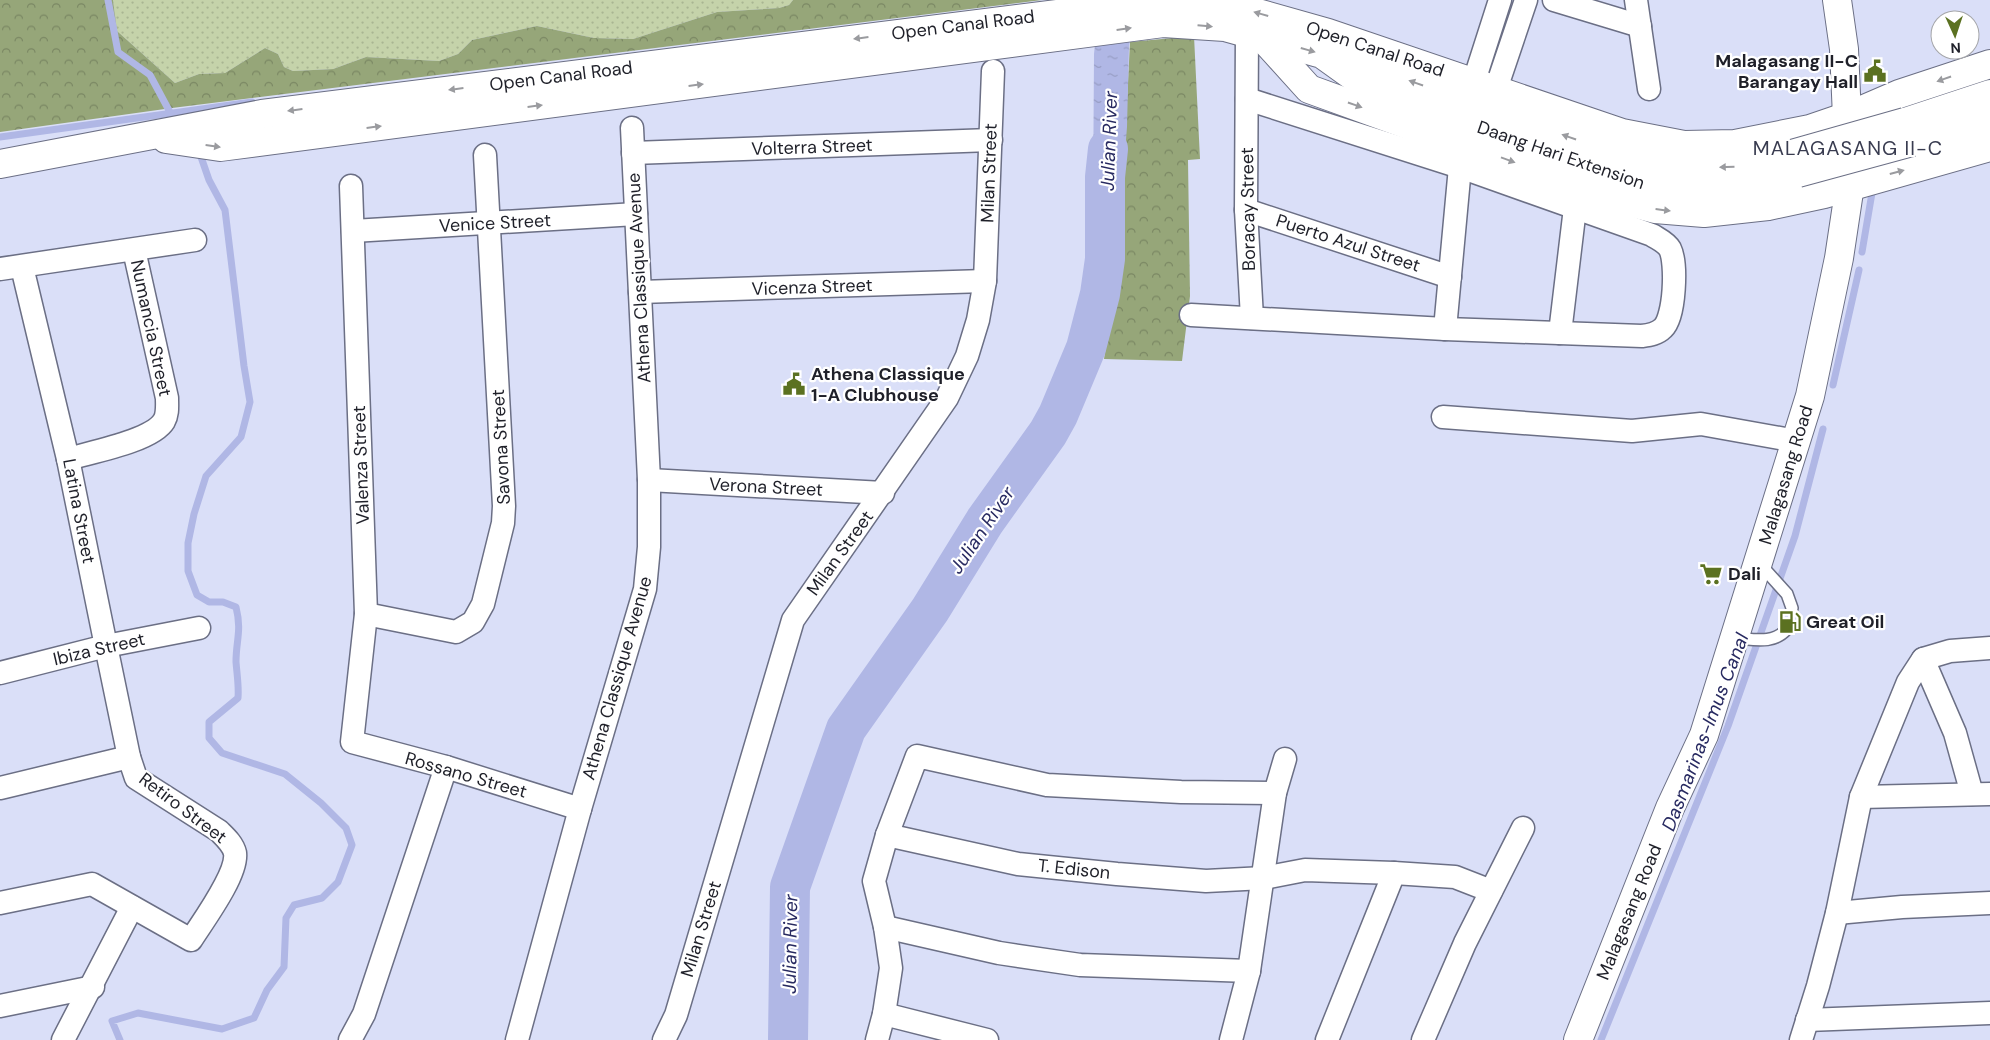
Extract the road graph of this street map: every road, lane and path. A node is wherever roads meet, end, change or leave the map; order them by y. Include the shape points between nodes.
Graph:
1 (1500, 0) edge
2 (1526, 0) edge
3 (1554, 0) edge
4 (1636, 0) edge
5 (1837, 0) edge
6 (1162, 12) edge
7 (1640, 26) junction
8 (1318, 30) junction
9 (1254, 34) junction
10 (1990, 64) edge
11 (993, 71) dead end
12 (1485, 85) junction
13 (1649, 89) dead end
14 (1990, 94) edge
15 (1246, 99) junction
16 (1848, 116) junction
17 (1990, 120) edge
18 (632, 128) dead end
19 (1908, 132) junction
20 (991, 140) junction
21 (1990, 146) edge
22 (633, 153) junction
23 (485, 155) dead end
24 (0, 164) edge
25 (1795, 164) junction
26 (1460, 167) junction
27 (1850, 185) junction
28 (351, 186) dead end
29 (1575, 208) junction
30 (1246, 210) junction
31 (636, 214) junction
32 (488, 223) junction
33 (353, 231) junction
34 (195, 240) dead end
35 (134, 250) junction
36 (22, 267) junction
37 (0, 269) edge
38 (1450, 277) junction
39 (985, 281) junction
40 (640, 292) junction
41 (1191, 314) dead end
42 (1252, 318) junction
43 (1445, 329) junction
44 (1560, 333) junction
45 (1443, 417) dead end
46 (1796, 441) junction
47 (68, 459) junction
48 (649, 480) junction
49 (883, 493) junction
50 (1759, 563) junction
51 (1792, 608) dead end
52 (366, 614) junction
53 (199, 628) dead end
54 (1787, 630) dead end
55 (1735, 638) junction
56 (106, 646) junction
57 (1990, 648) edge
58 (1923, 659) junction
59 (0, 673) edge
60 (352, 742) joint
61 (129, 757) junction
62 (1285, 759) dead end
63 (446, 767) junction
64 (0, 788) edge
65 (1275, 793) junction
66 (1981, 794) edge
67 (1860, 797) junction
68 (580, 809) junction
69 (1522, 828) dead end
70 (886, 835) junction
71 (1394, 873) junction
72 (1264, 878) junction
73 (1491, 892) junction
74 (0, 903) edge
75 (1990, 903) edge
76 (132, 907) junction
77 (1837, 913) junction
78 (885, 927) junction
79 (1249, 970) junction
80 (93, 987) junction
81 (0, 1006) edge
82 (1990, 1013) edge
83 (884, 1014) junction
84 (1804, 1030) edge
85 (63, 1040) edge
86 (350, 1040) edge
87 (517, 1040) edge
88 (664, 1040) edge
89 (877, 1040) edge
90 (987, 1040) edge
91 (1231, 1040) edge
92 (1327, 1040) edge
93 (1423, 1040) edge
94 (1578, 1040) edge

1 - 12 street
2 - 12 street
3 - 7 street
4 - 7 street
5 - 16 main road, Malagasang Road
8 -> 6 main road, Open Canal Road via 1229,6 1193,1
6 -> 9 main road, Daang Hari Extension
6 - 24 main road, Open Canal Road via 220,147 147,136
7 - 13 street
8 - 12 main road, Open Canal Road
25 -> 8 main road, Daang Hari Extension via 1706,168 1639,160 1374,68
9 - 15 street, Boracay Street
9 -> 25 main road, Daang Hari Extension via 1322,54 1368,87 1555,155 1658,187 1738,189
9 -> 27 main road via 1309,89 1600,194 1646,206 1704,213 1740,210 1824,194
10 -> 16 main road, Open Canal Road via 1898,94
11 - 20 street, Milan Street
12 - 16 main road, Open Canal Road via 1622,133 1684,145 1760,141
14 - 19 main road, Daang Hari Extension
15 - 26 street
15 - 30 street, Boracay Street
16 - 27 main road, Malagasang Road
17 - 19 main road, Daang Hari Extension
18 - 22 street, Athena Classique Avenue
19 - 25 main road, Daang Hari Extension, bridge
20 - 22 street, Volterra Street
20 - 39 street, Milan Street
27 -> 21 main road
22 - 31 street, Athena Classique Avenue
23 - 32 street, Savona Street
26 - 29 street
26 - 38 street
27 - 46 main road, Malagasang Road via 1821,345
28 - 33 street, Valenza Street
29 - 44 street
29 - 44 street via 1652,235 1669,248 1673,267 1672,309 1664,328 1655,334
30 - 38 street, Puerto Azul Street
30 - 42 street, Boracay Street
31 - 32 street, Venice Street
31 - 40 street, Athena Classique Avenue
32 - 33 street, Venice Street
32 - 52 street, Savona Street via 504,506 483,604 473,622 456,632
33 - 52 street, Valenza Street
34 - 35 street
35 - 36 street
35 - 47 street, Numancia Street via 167,398 164,421 156,430 141,437
36 - 37 street
36 - 47 street, Latina Street
38 - 43 street
39 - 40 street, Vicenza Street
39 - 49 street, Milan Street via 967,356 947,398
40 - 48 street, Athena Classique Avenue
41 - 42 street
42 - 43 street
43 - 44 street
45 - 46 street via 1632,431 1701,424
46 - 50 main road, Malagasang Road
47 - 56 street, Latina Street
48 - 49 street, Verona Street
48 - 68 street, Athena Classique Avenue via 645,589
49 - 88 street, Milan Street via 792,620 676,1015
50 - 51 lane via 1787,594
50 - 55 main road, Malagasang Road
52 - 60 street, Valenza Street
53 - 56 street, Ibiza Street
54 - 55 lane via 1771,640
55 - 94 main road, Malagasang Road via 1704,735 1670,808
56 - 59 street, Ibiza Street
56 - 61 street, Latina Street
57 - 58 street via 1950,651
58 - 66 street
58 - 67 street via 1908,682
60 - 63 street, Rossano Street
61 - 64 street
61 - 76 street, Retiro Street via 136,778 219,831 230,841 235,853 234,868 191,940
62 - 65 street
63 - 68 street, Rossano Street
63 - 86 street via 364,1014
65 - 70 street via 1046,785 918,756
65 - 72 street
66 - 67 street
67 - 77 street
68 - 87 street, Athena Classique Avenue
69 - 73 street
70 - 72 street, T. Edison via 1018,864 1206,881
70 - 78 street via 874,881
71 - 72 street, T. Edison via 1305,870
71 - 73 street, T. Edison via 1455,877
71 - 92 street
72 - 79 street
73 - 93 street via 1464,942
74 - 76 street, Retiro Street via 92,884
75 - 77 street
76 - 80 street
77 - 84 street
78 - 79 street via 999,953 1080,964
78 - 83 street via 891,968
79 - 91 street
80 - 81 street
80 - 85 street
82 - 84 street
83 - 89 street
83 - 90 street

